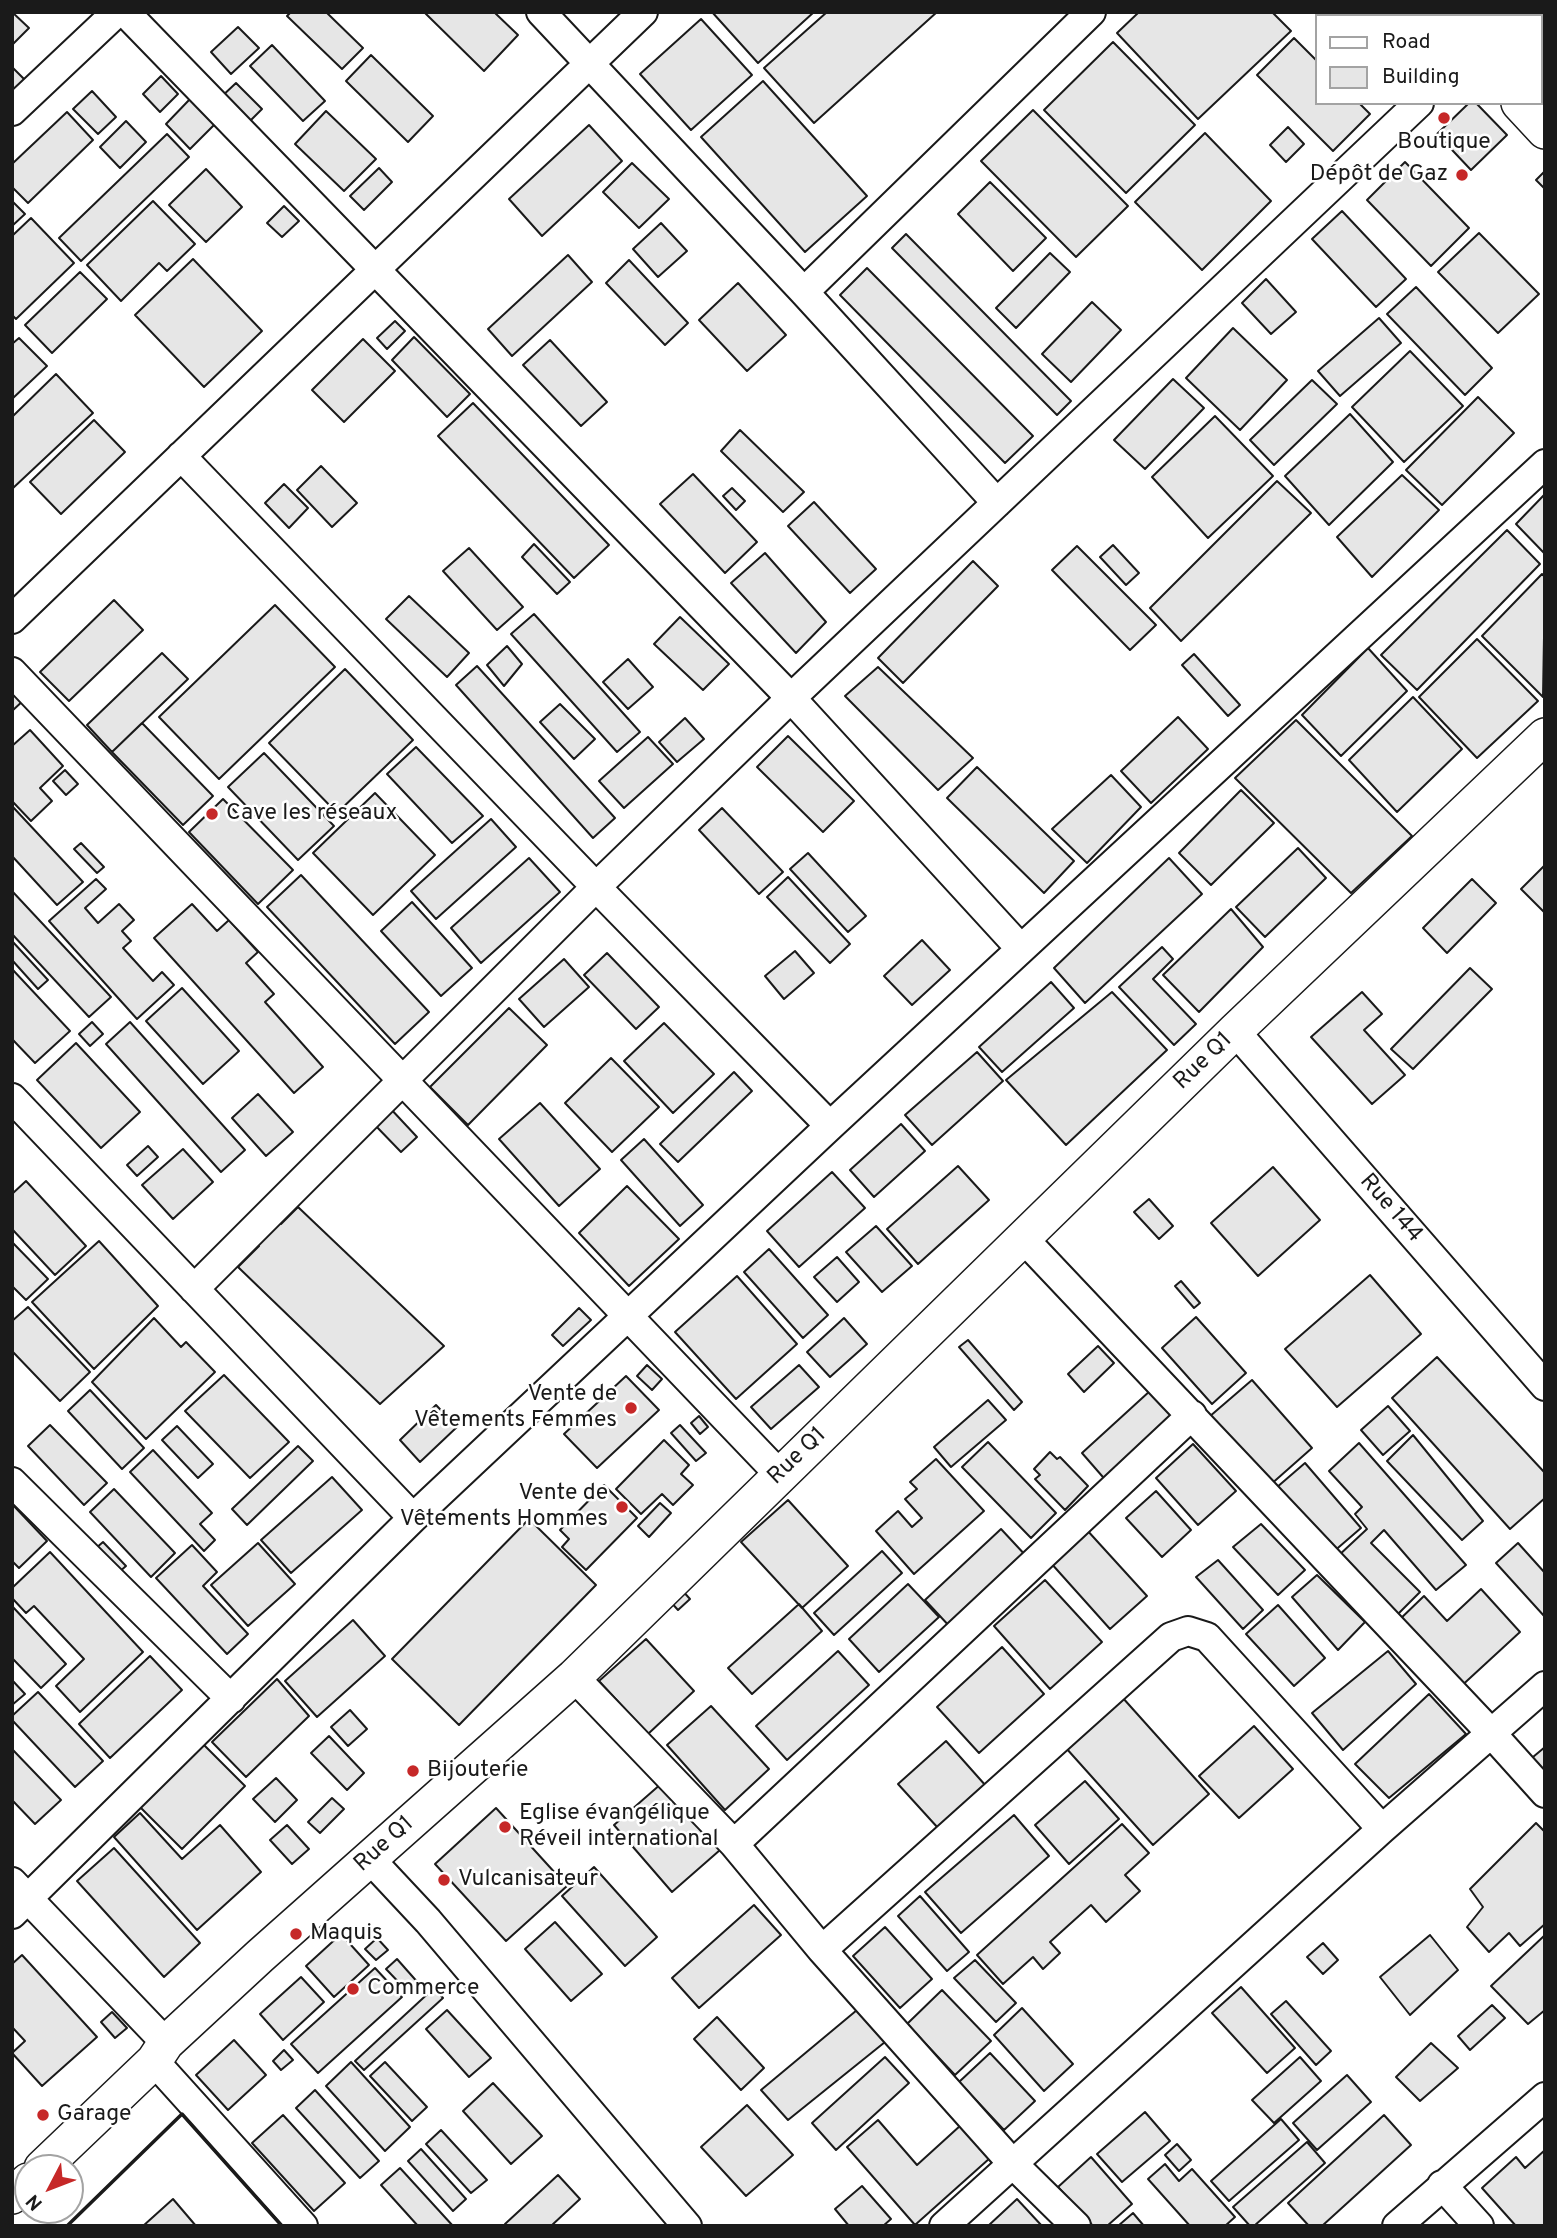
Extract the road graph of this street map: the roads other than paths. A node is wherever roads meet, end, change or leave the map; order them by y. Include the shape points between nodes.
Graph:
1 (117, 12) edge
2 (125, 12) edge
3 (541, 12) edge
4 (643, 12) edge
5 (1091, 12) edge
6 (590, 63) junction
7 (1417, 105) edge
8 (12, 111) edge
9 (376, 270) junction
10 (804, 292) junction
11 (181, 456) junction
12 (1545, 464) edge
13 (997, 503) junction
14 (12, 620) edge
15 (12, 672) edge
16 (791, 698) junction
17 (1545, 736) edge
18 (596, 887) junction
19 (1021, 949) junction
20 (1235, 1031) junction
21 (402, 1080) junction
22 (12, 1098) edge
23 (830, 1126) junction
24 (1023, 1238) junction
25 (194, 1289) junction
26 (628, 1316) junction
27 (1545, 1386) edge
28 (1192, 1415) junction
29 (779, 1474) junction
30 (12, 1482) edge
31 (413, 1518) junction
32 (575, 1676) junction
33 (1545, 1686) edge
34 (231, 1699) junction
35 (1491, 1733) junction
36 (1545, 1793) edge
37 (1382, 1829) junction
38 (734, 1844) junction
39 (370, 1859) junction
40 (18, 1898) edge
41 (822, 1950) junction
42 (160, 2052) junction
43 (1545, 2097) edge
44 (56, 2154) edge
45 (1012, 2163) junction
46 (1442, 2185) junction
47 (303, 2226) edge
48 (687, 2226) edge
49 (944, 2226) edge
50 (1076, 2226) edge
51 (1397, 2226) edge
52 (1479, 2226) edge

1 - 8 street
2 - 9 street
3 - 6 street
4 - 6 street
5 - 10 street
6 - 9 street
6 - 10 street
7 - 13 street
9 - 11 street
9 - 16 street
10 - 13 street
11 - 14 street
11 - 18 street
12 - 19 street
13 - 16 street
15 - 21 street
16 - 18 street
16 - 19 street
17 - 20 street, Rue Q1
18 - 21 street
18 - 23 street
19 - 23 street
20 - 24 street, Rue Q1
20 - 27 street, Rue 144
21 - 25 street
21 - 26 street
22 - 25 street
23 - 26 street
24 - 28 street
24 - 29 street, Rue Q1
25 - 31 street
26 - 29 street
26 - 31 street
28 - 35 street
28 - 38 street
29 - 32 street, Rue Q1
30 - 34 street
31 - 34 street
32 - 38 street
32 - 39 street, Rue Q1
33 - 35 street
34 - 40 street
35 - 36 street
35 - 37 street
37 - 41 street via 1207,1637 1188,1631 1171,1637
37 - 45 street
38 - 41 street
39 - 42 street, Rue Q1 via 260,1955
39 - 48 street
40 - 42 street
41 - 45 street
42 - 44 street, Rue Q1
42 - 47 street
43 - 46 street
45 - 49 street
45 - 50 street
46 - 51 street
46 - 52 street

